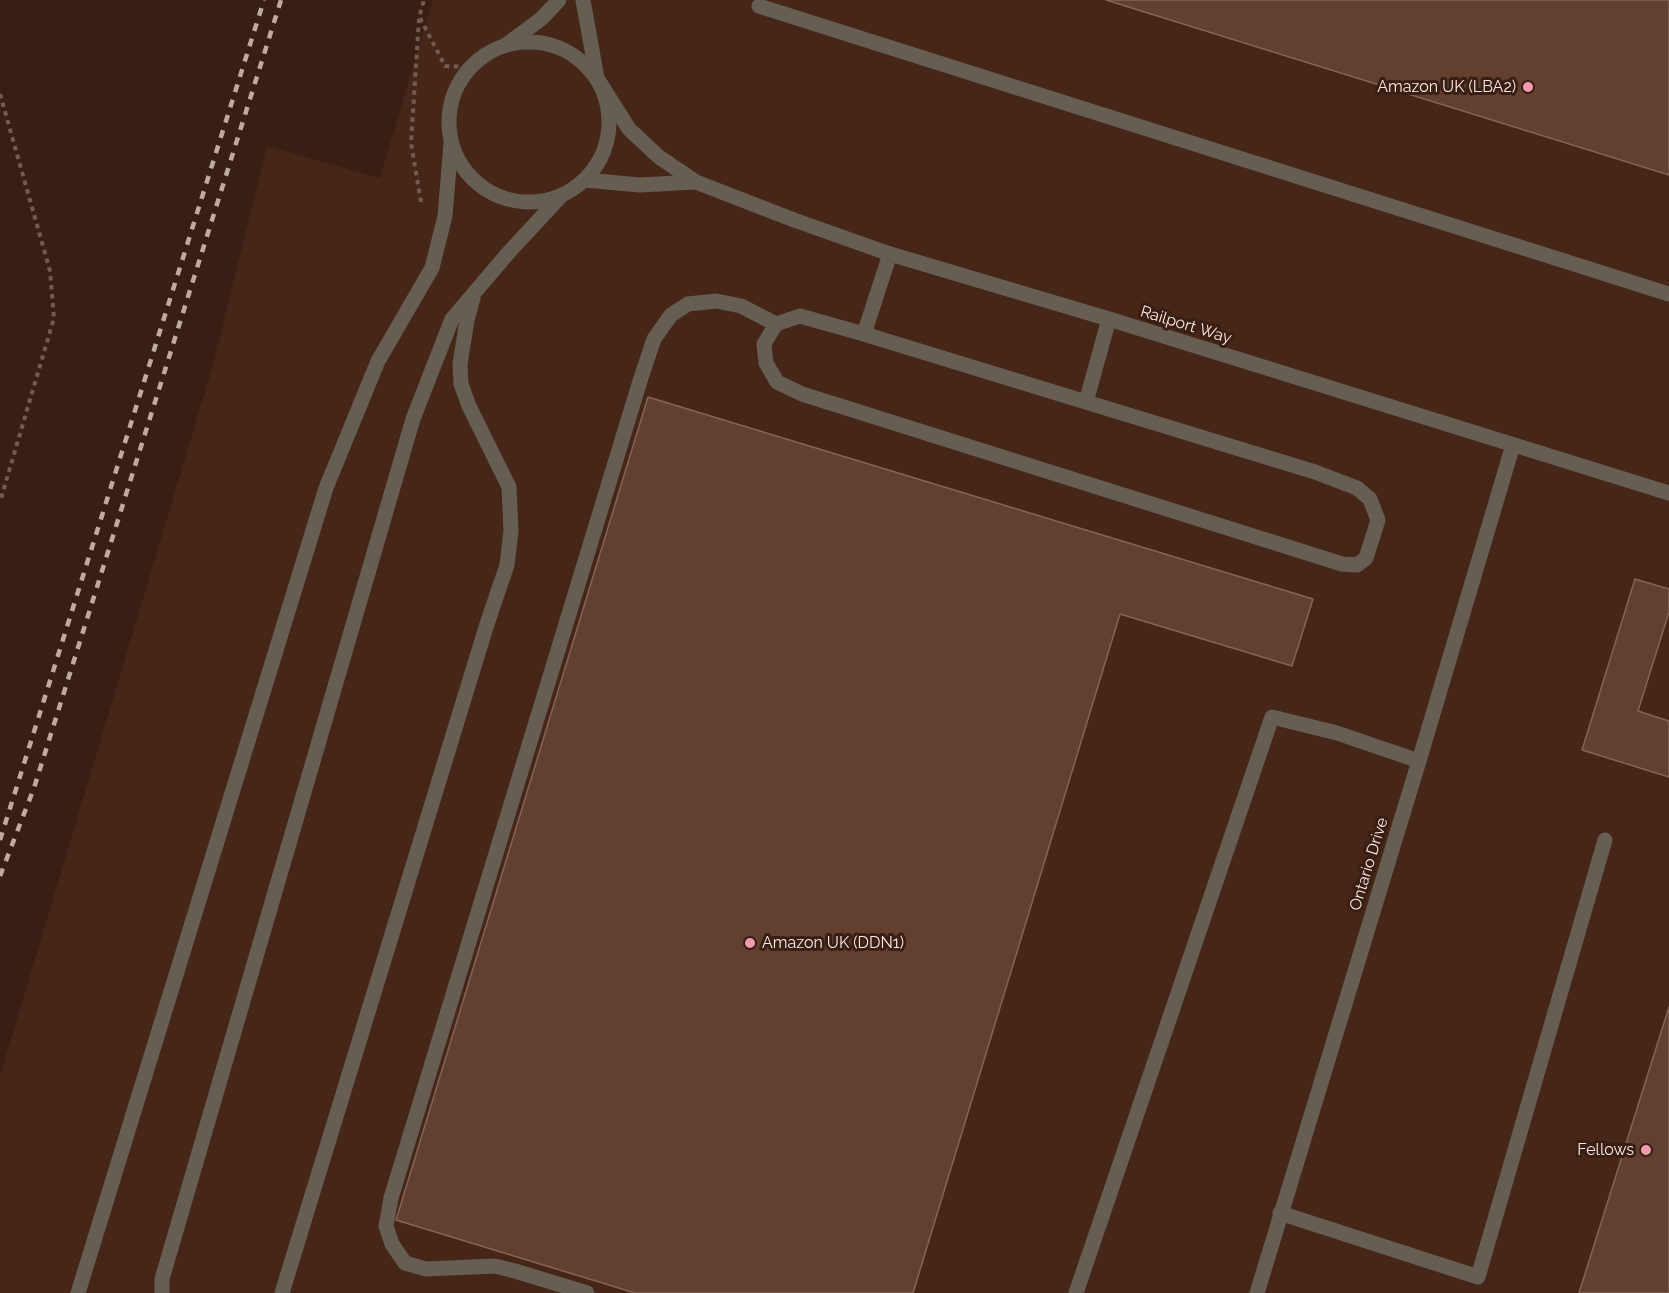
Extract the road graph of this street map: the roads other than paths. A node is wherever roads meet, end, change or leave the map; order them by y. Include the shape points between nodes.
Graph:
1 (559, 0) edge
2 (583, 0) edge
3 (759, 6) dead end
4 (506, 45) junction
5 (597, 78) junction
6 (451, 143) junction
7 (585, 180) junction
8 (696, 182) junction
9 (561, 196) junction
10 (890, 254) junction
11 (475, 292) junction
12 (1669, 294) edge
13 (1109, 319) junction
14 (776, 324) junction
15 (864, 334) junction
16 (1086, 402) junction
17 (1513, 445) junction
18 (1669, 493) edge
19 (1419, 761) junction
20 (1605, 840) dead end
21 (1280, 1213) junction
22 (78, 1293) edge
23 (162, 1293) edge
24 (282, 1293) edge
25 (586, 1293) edge
26 (1076, 1293) edge
27 (1257, 1293) edge

1 - 4 street
2 - 5 street
3 - 12 street
4 - 5 street via 527,41 548,44 567,51
4 - 6 street via 486,53 455,89 448,116
5 - 7 street via 608,104 609,131 601,158
5 - 8 street via 629,129 659,157
6 - 9 street via 462,168 482,188 507,200 534,203
6 - 22 street via 445,216 432,268 378,361 326,488
7 - 8 street via 640,185
7 - 9 street
8 - 10 street, Railport Way
9 - 11 street
10 - 13 street, Railport Way
10 - 15 street
11 - 23 street via 452,319 413,420 162,1279
11 - 24 street via 459,364 461,384 508,487 511,531 507,565
13 - 16 street
13 - 17 street, Railport Way
14 - 15 street via 800,316
14 - 16 street via 764,344 766,363 777,382 802,394 1342,564 1357,565 1366,558 1378,520 1370,499 1357,488
14 - 25 street via 741,306 716,301 688,304 671,315 654,339 391,1198 386,1226 405,1263 426,1269 495,1266
15 - 16 street
17 - 18 street, Railport Way
17 - 19 street, Ontario Drive
19 - 21 street, Ontario Drive
19 - 26 street via 1337,733 1272,717
20 - 21 street via 1478,1276
21 - 27 street, Ontario Drive

